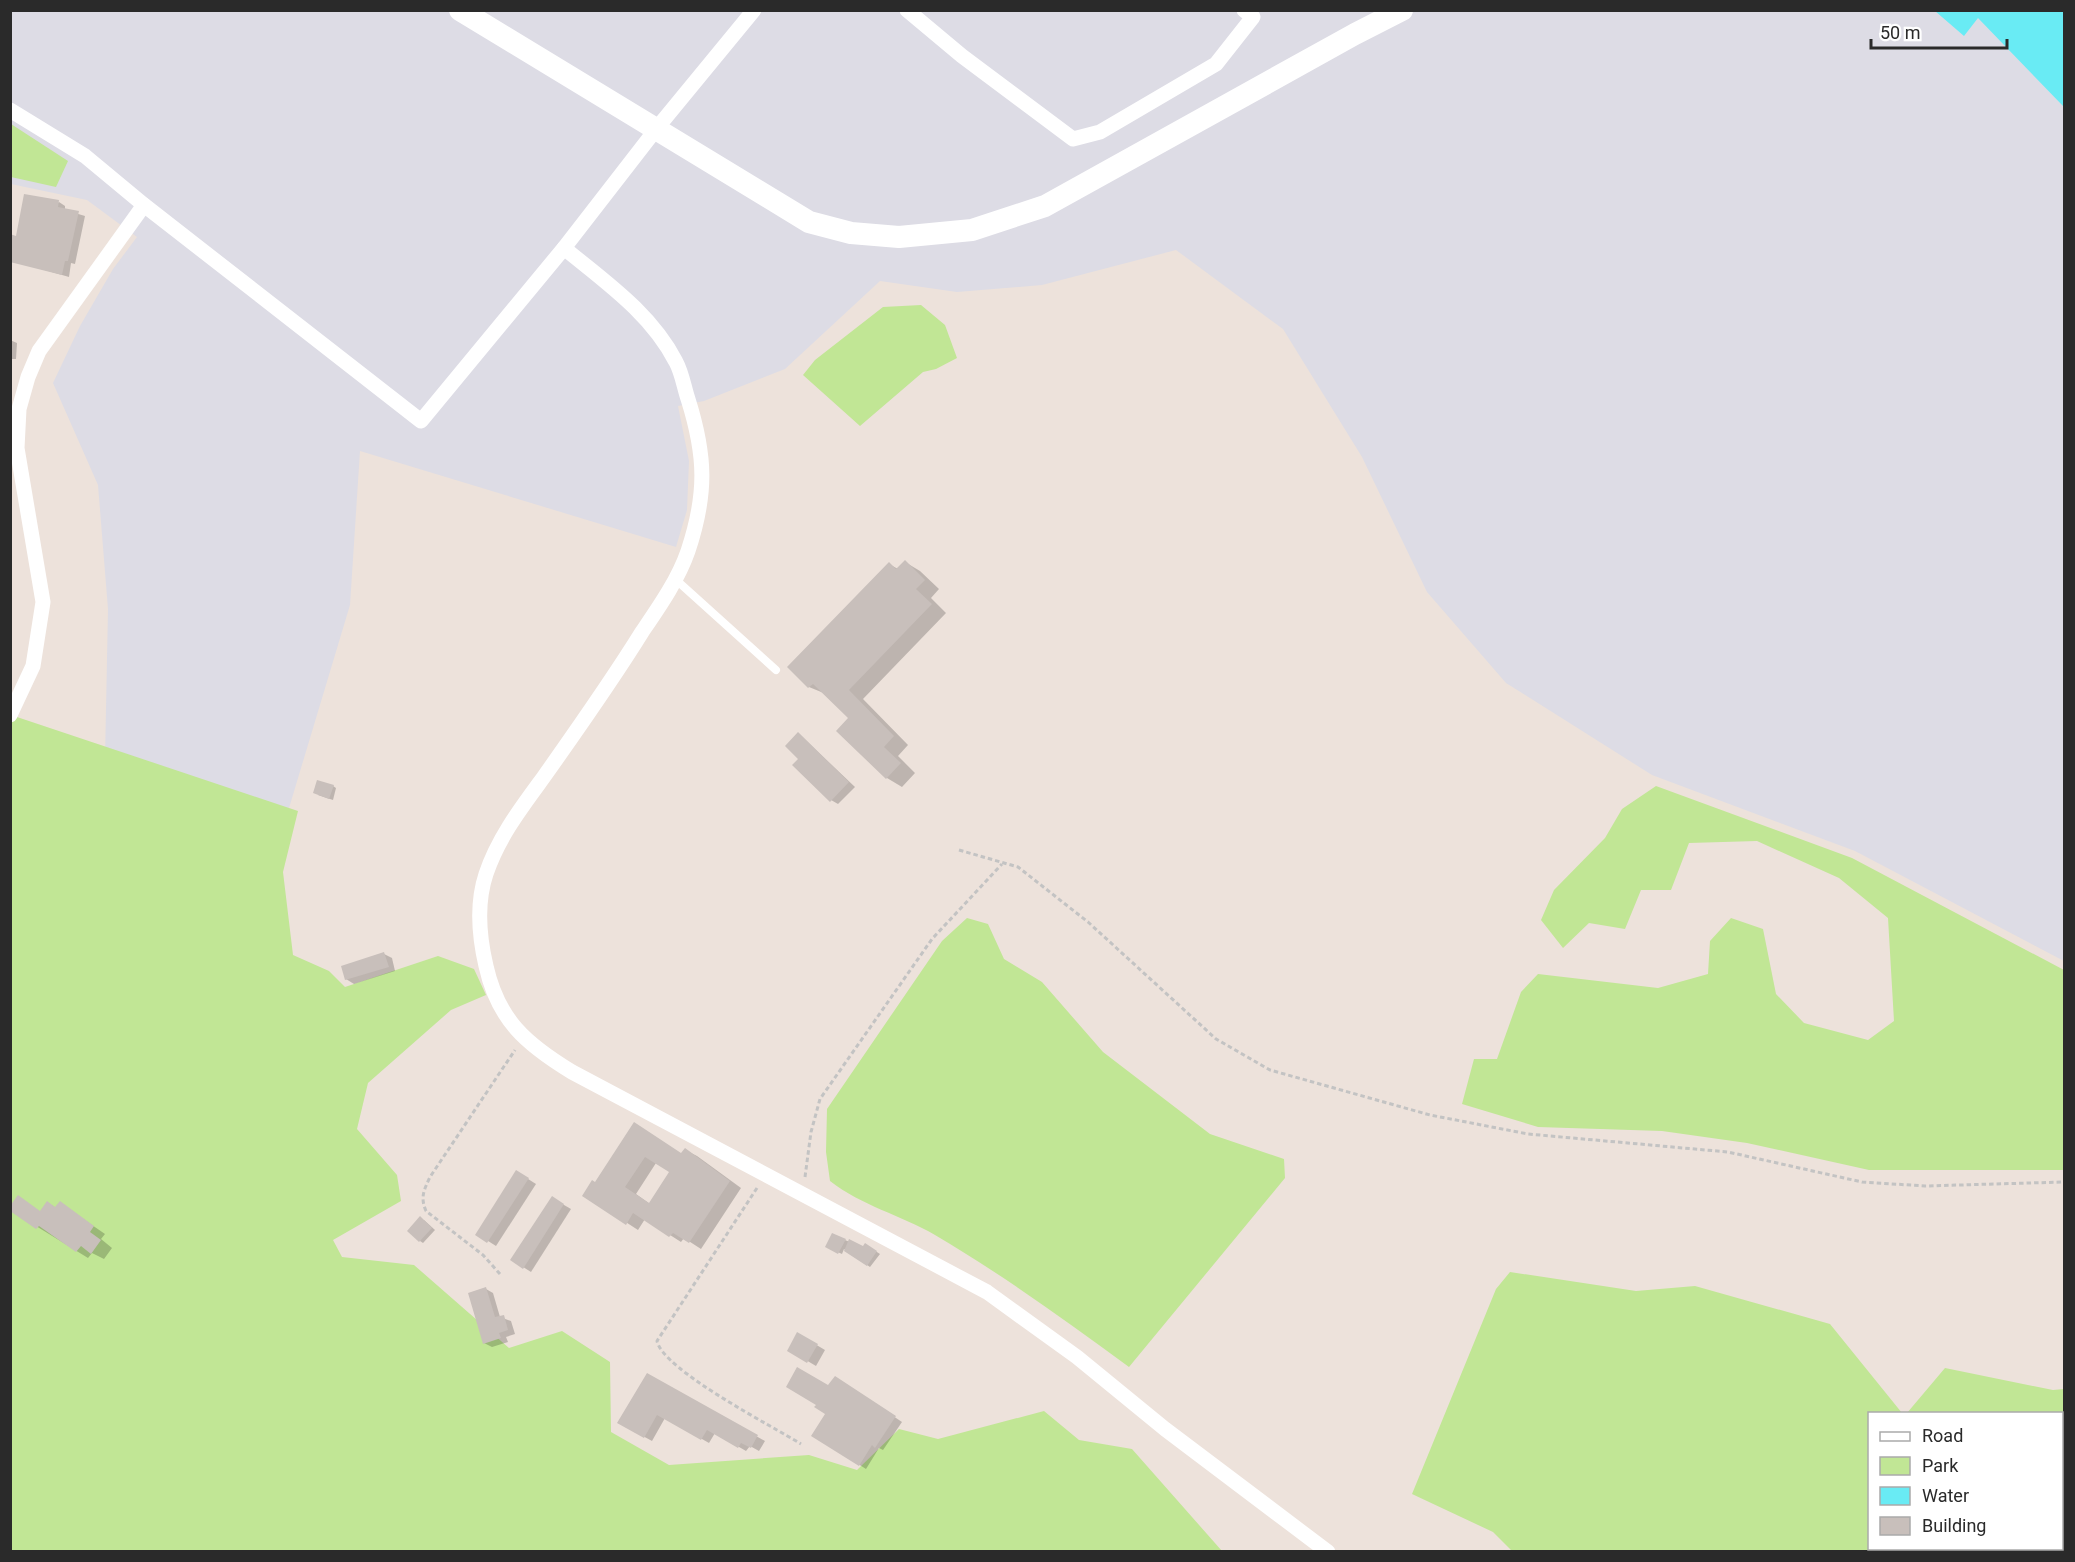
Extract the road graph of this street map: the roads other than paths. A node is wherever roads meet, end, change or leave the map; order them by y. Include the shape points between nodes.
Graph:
1 (460, 10) edge
2 (754, 10) edge
3 (907, 10) edge
4 (1244, 10) edge
5 (1402, 10) edge
6 (10, 110) edge
7 (657, 128) junction
8 (144, 205) junction
9 (564, 248) junction
10 (674, 578) junction
11 (776, 670) dead end
12 (10, 715) edge
13 (1328, 1551) edge

1 - 7 street
2 - 7 street
3 - 4 street via 1073,139 1100,132 1216,64 1252,16
5 - 7 street via 1045,206 972,230 899,237 851,233 809,222
6 - 8 street via 85,156
7 - 9 street
8 - 9 street via 421,421
8 - 12 street via 39,351 19,409 17,448 44,602 33,666
9 - 10 street via 633,305 677,363 699,432 704,480 687,554
10 - 11 lane
10 - 13 street via 609,685 498,843 485,876 480,938 489,979 502,1010 523,1038 572,1072 987,1292

